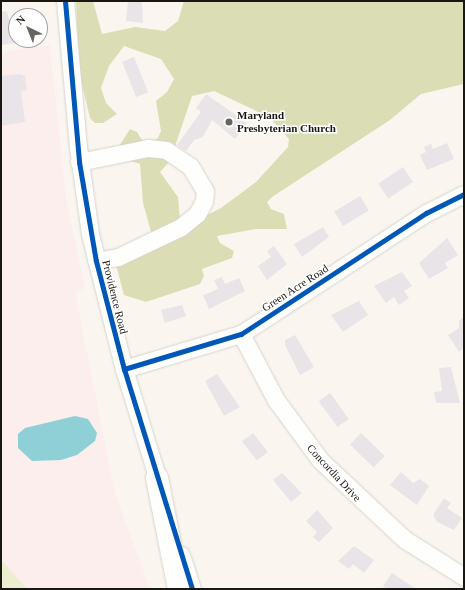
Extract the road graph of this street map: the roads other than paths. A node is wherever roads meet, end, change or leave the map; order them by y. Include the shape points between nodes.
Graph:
1 (65, 1) edge
2 (79, 162) junction
3 (464, 194) edge
4 (96, 261) junction
5 (241, 334) junction
6 (124, 369) junction
7 (157, 478) junction
8 (464, 577) edge
9 (179, 589) edge
10 (192, 589) edge

1 - 2 street, Providence Road
2 - 4 street, Providence Road
2 - 4 street via 148,148 166,150 190,166 205,190 204,201 197,214 181,227 128,252
3 - 5 street, Green Acre Road via 426,213
4 - 6 street, Providence Road
5 - 6 street, Green Acre Road
5 - 8 street, Concordia Drive via 276,400 320,460 404,539
6 - 7 street, Providence Road
7 - 9 highway
7 - 10 street, Providence Road

